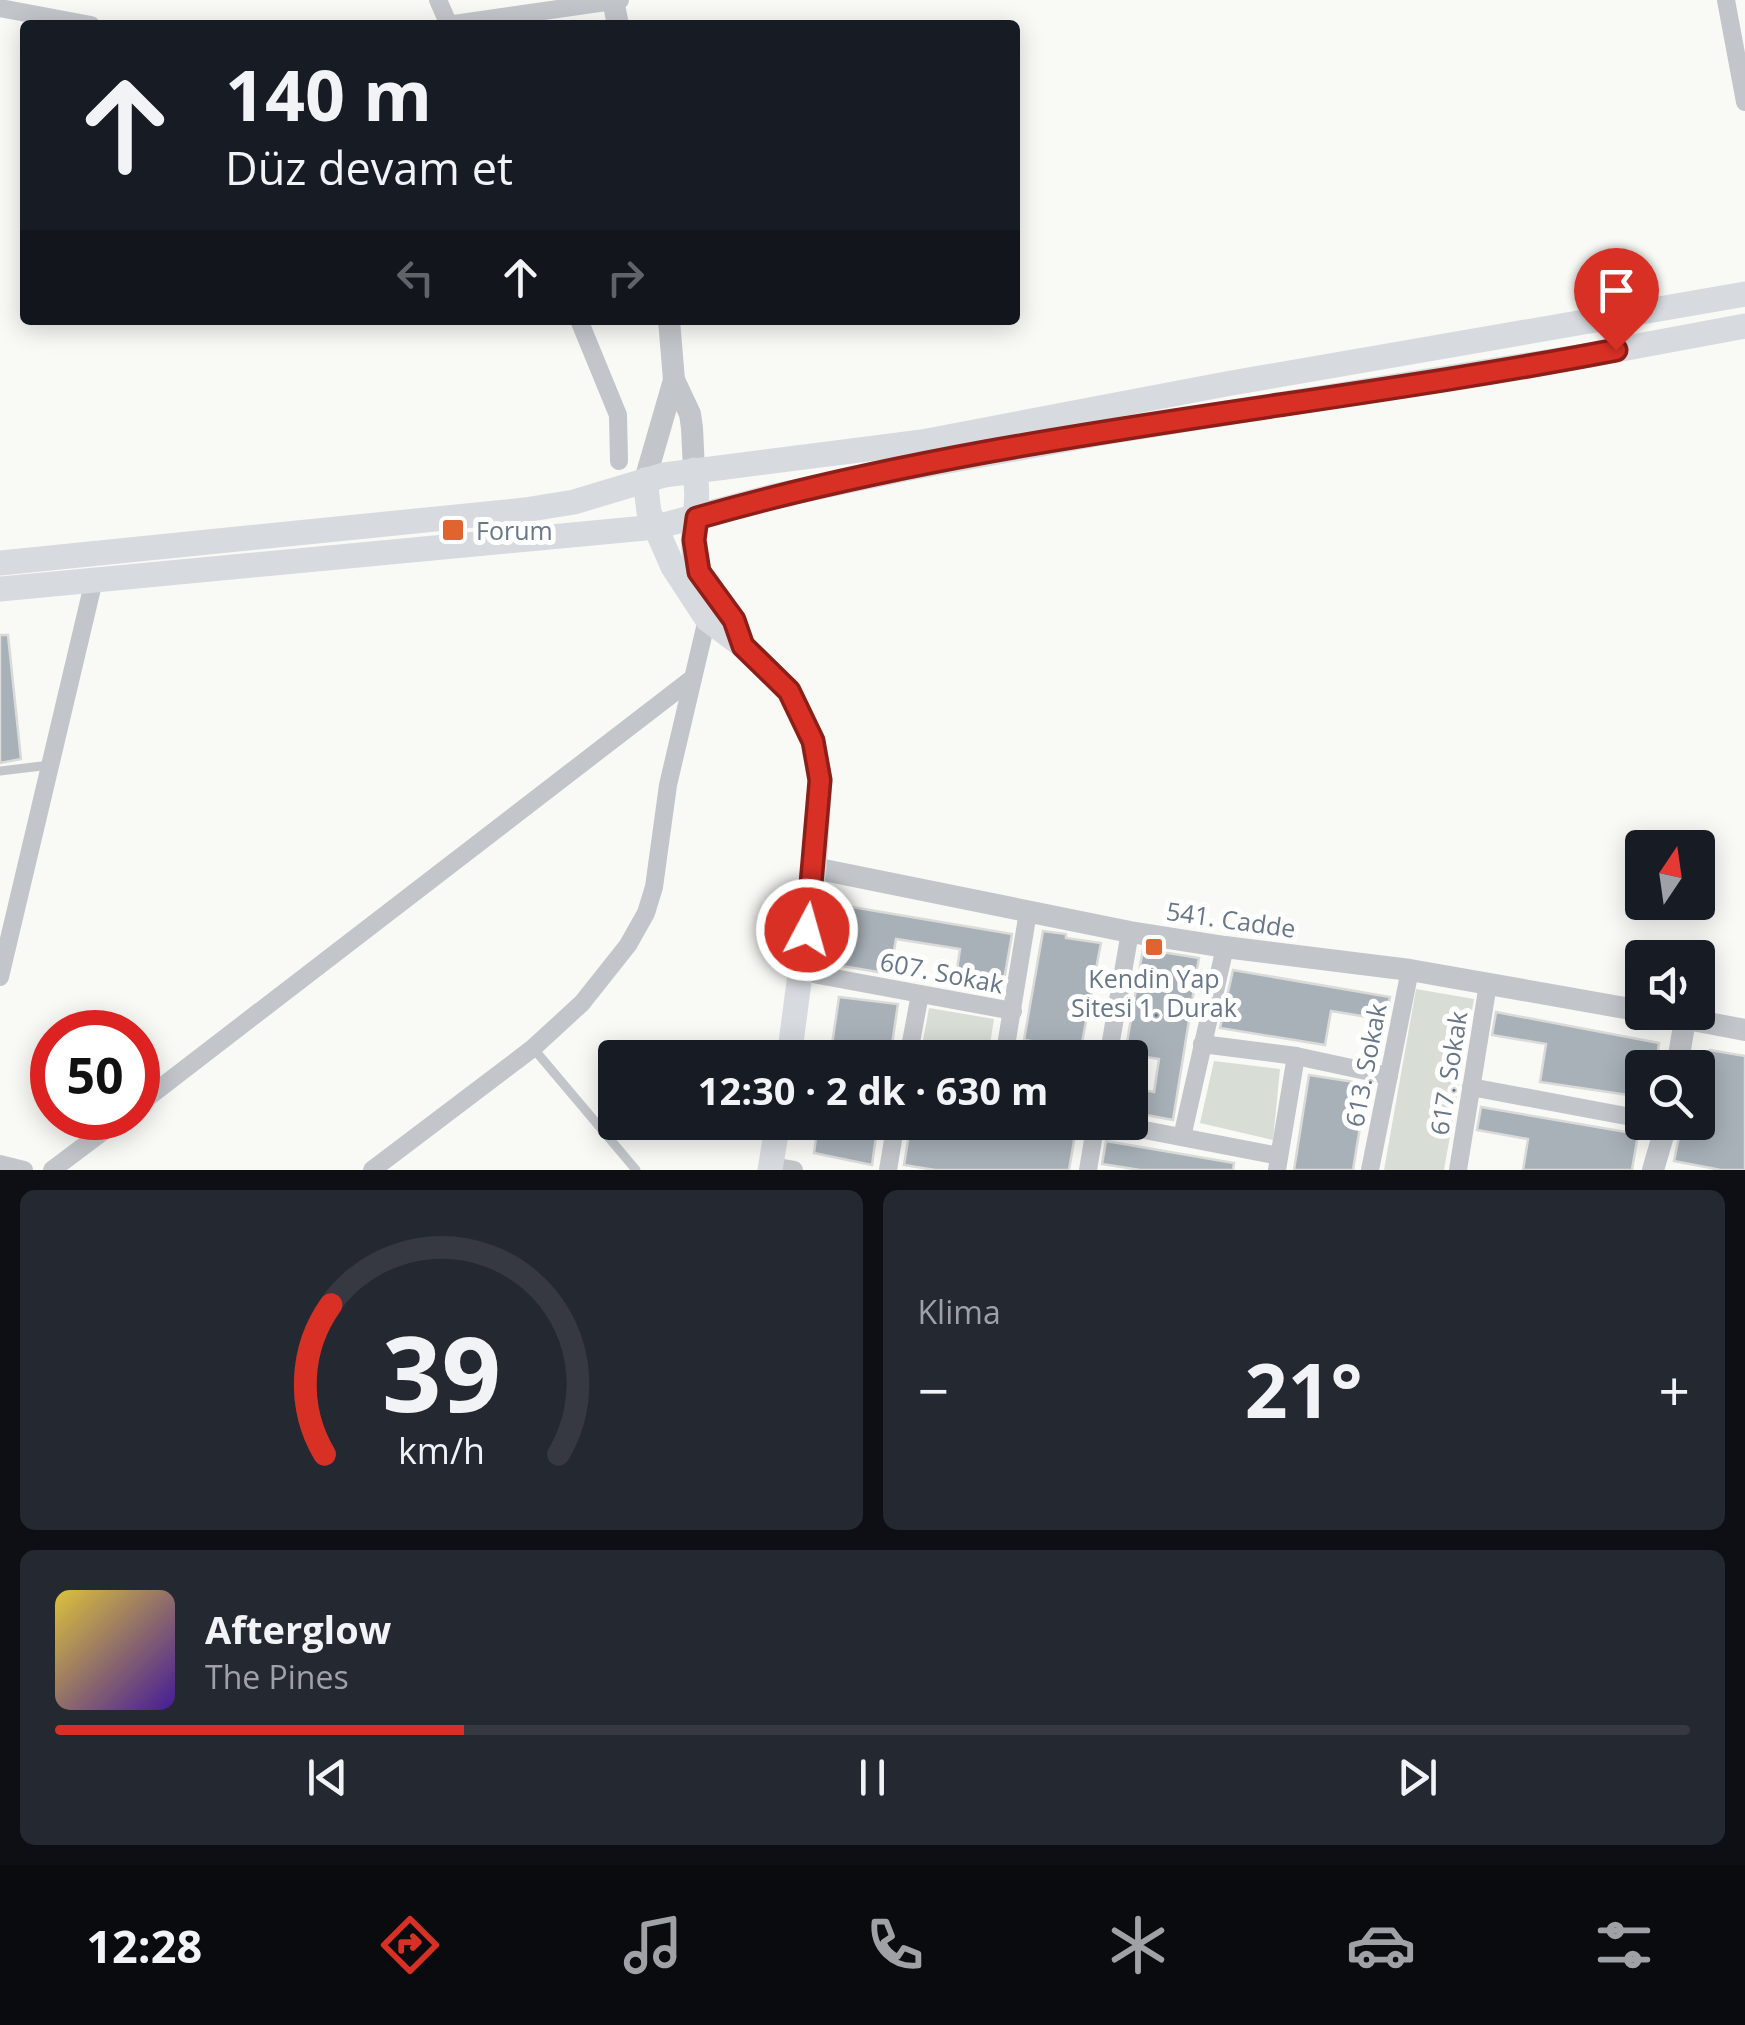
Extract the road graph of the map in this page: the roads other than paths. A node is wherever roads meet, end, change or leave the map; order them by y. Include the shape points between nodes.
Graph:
1 (616, 0) edge
2 (1726, 0) edge
3 (0, 8) edge
4 (64, 20) edge
5 (482, 20) edge
6 (1745, 102) edge
7 (1745, 294) edge
8 (580, 325) edge
9 (669, 325) edge
10 (1745, 326) edge
11 (674, 380) junction
12 (619, 461) dead end
13 (694, 470) junction
14 (646, 480) junction
15 (697, 518) junction
16 (656, 527) junction
17 (570, 535) junction
18 (0, 562) edge
19 (673, 567) junction
20 (94, 580) junction
21 (0, 589) edge
22 (707, 620) junction
23 (743, 646) junction
24 (693, 678) junction
25 (50, 765) junction
26 (0, 771) edge
27 (814, 868) junction
28 (1028, 912) junction
29 (1130, 932) junction
30 (1225, 947) junction
31 (1, 969) edge
32 (1410, 970) junction
33 (802, 972) junction
34 (1488, 984) junction
35 (920, 994) junction
36 (1625, 1008) edge
37 (1013, 1011) junction
38 (1715, 1024) edge
39 (1745, 1030) edge
40 (792, 1040) edge
41 (911, 1040) edge
42 (1007, 1040) edge
43 (1111, 1040) edge
44 (1202, 1044) junction
45 (533, 1048) junction
46 (1296, 1056) junction
47 (1389, 1076) junction
48 (1471, 1087) junction
49 (160, 1088) edge
50 (1625, 1115) edge
51 (1148, 1131) edge
52 (1182, 1138) junction
53 (92, 1140) edge
54 (778, 1140) edge
55 (893, 1140) edge
56 (1096, 1140) edge
57 (1661, 1140) edge
58 (1278, 1163) edge
59 (0, 1164) edge
60 (778, 1169) edge
61 (24, 1170) edge
62 (52, 1170) edge
63 (372, 1170) edge
64 (636, 1170) edge
65 (888, 1170) edge
66 (1088, 1170) edge
67 (1370, 1170) edge
68 (1458, 1170) edge
69 (1653, 1170) edge

1 - 5 street
2 - 6 street
3 - 4 street
7 - 13 main road via 922,442
8 - 12 street via 618,415
9 - 11 street
10 - 15 main road via 962,458
11 - 13 street via 690,414
11 - 14 street
13 - 14 main road
13 - 15 main road
14 - 16 main road
14 - 18 main road via 525,510
15 - 16 main road
15 - 23 main road via 699,572 734,620
16 - 17 main road
16 - 19 main road
17 - 19 main road via 642,547
17 - 20 main road
19 - 22 main road
20 - 21 main road
20 - 25 street
22 - 23 main road
22 - 24 street
23 - 27 main road via 789,691 813,741 820,780
24 - 45 street via 646,913 606,976
24 - 49 street
25 - 26 lane
25 - 31 street
27 - 28 street, 541. Cadde
27 - 33 main road
28 - 29 street, 541. Cadde
28 - 37 street
29 - 30 street, 541. Cadde
29 - 43 street
30 - 32 street, 541. Cadde
30 - 44 street
32 - 34 street, 541. Cadde
32 - 47 street, 613. Sokak
33 - 35 street, 607. Sokak
33 - 40 main road
34 - 36 street, 541. Cadde
34 - 48 street, 617. Sokak
35 - 37 street, 607. Sokak
35 - 41 street
37 - 42 street
38 - 39 street
44 - 46 street
44 - 52 street
45 - 63 street
45 - 64 lane
46 - 47 street
46 - 58 street
47 - 67 street, 613. Sokak
48 - 50 street
48 - 68 street, 617. Sokak
51 - 52 street
52 - 58 street
53 - 62 street
54 - 60 main road
55 - 65 street
56 - 66 street
57 - 69 street
59 - 61 street

